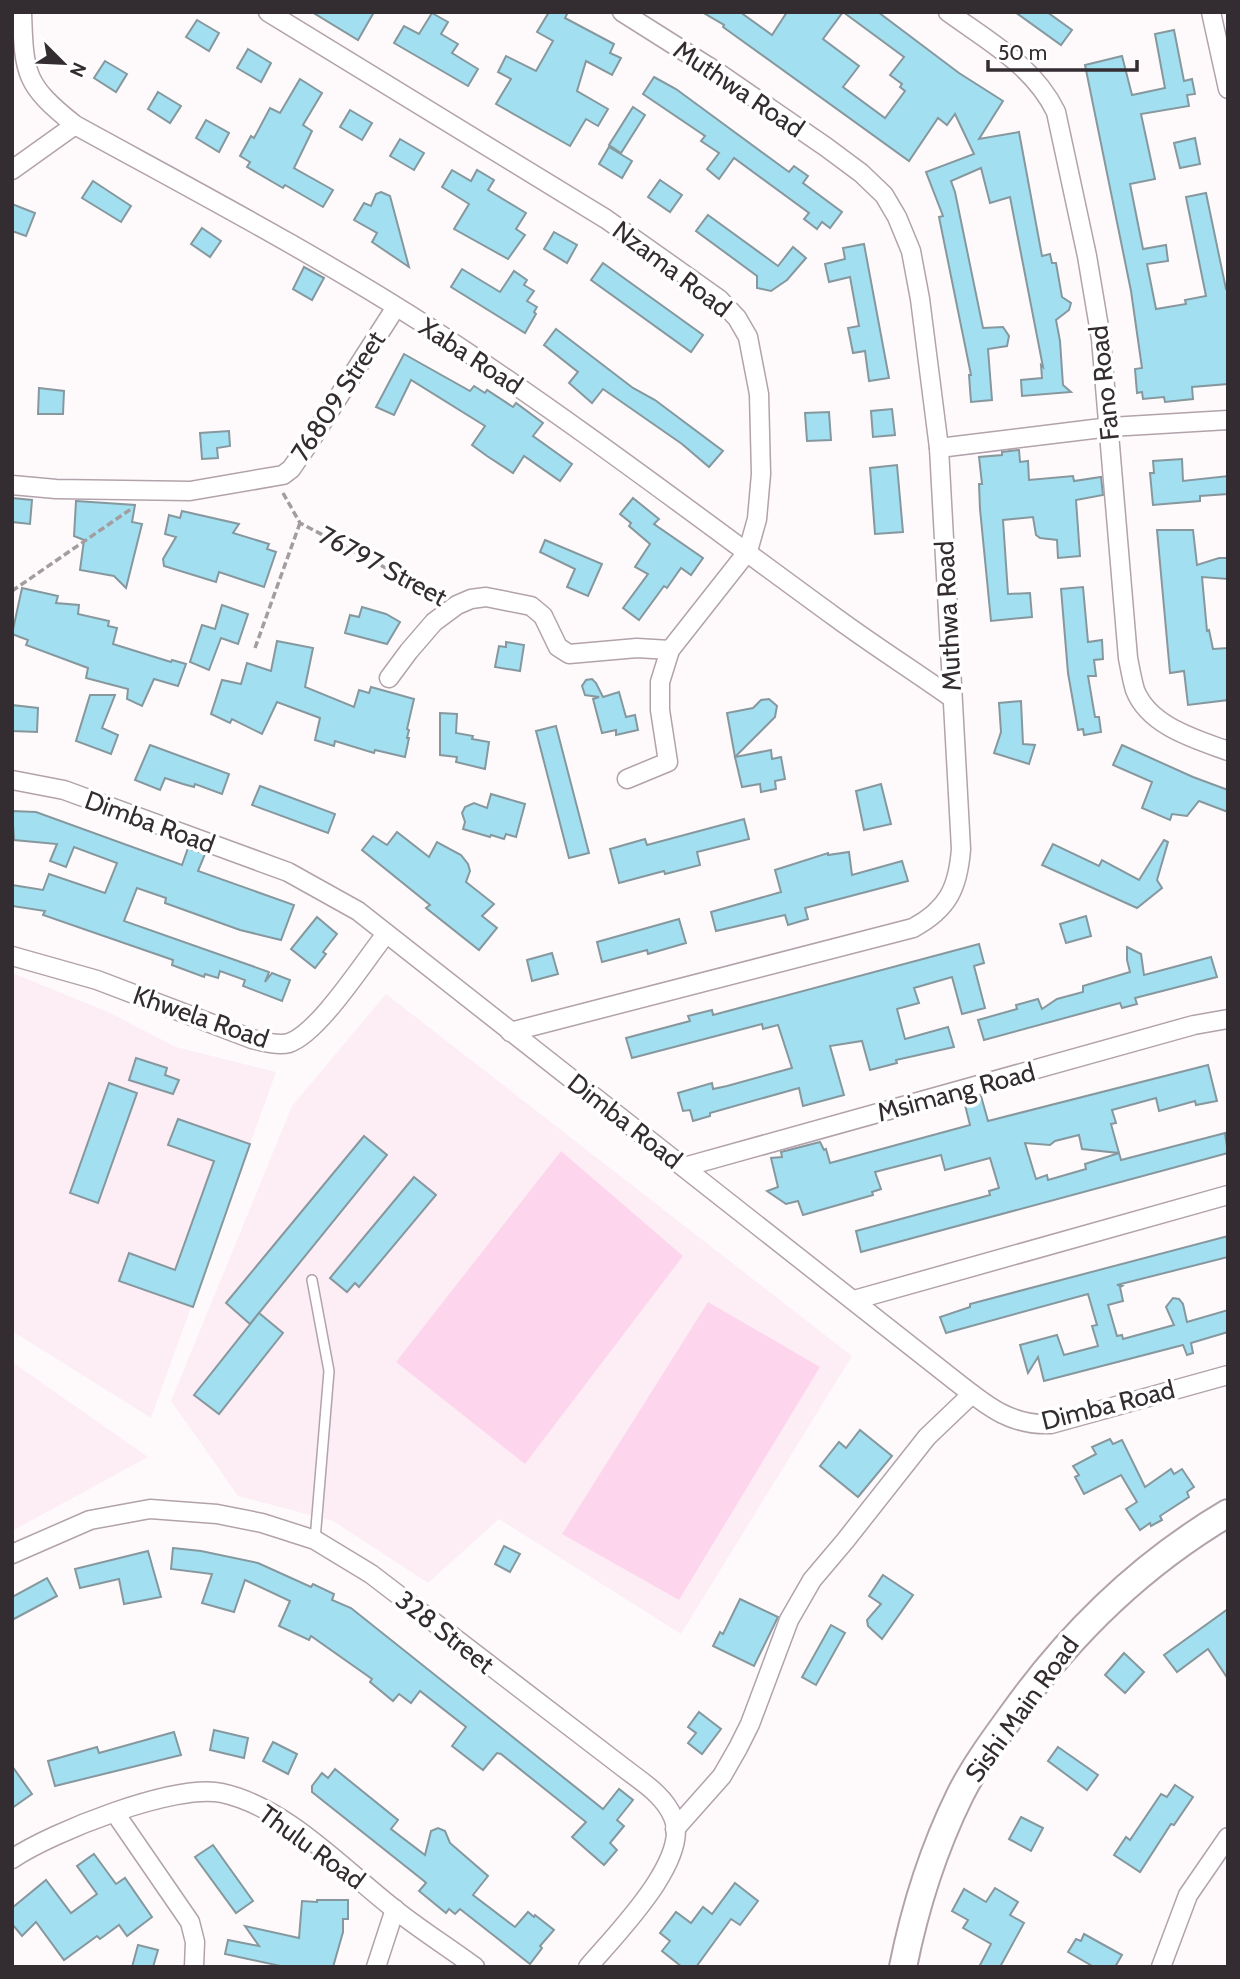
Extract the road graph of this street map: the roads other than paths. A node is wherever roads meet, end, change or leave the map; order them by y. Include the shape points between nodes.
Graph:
1 (22, 12) edge
2 (268, 12) edge
3 (622, 12) edge
4 (948, 12) edge
5 (1211, 12) edge
6 (1228, 89) edge
7 (75, 125) junction
8 (12, 170) edge
9 (396, 307) junction
10 (1228, 420) edge
11 (1110, 427) junction
12 (939, 448) junction
13 (12, 485) edge
14 (748, 551) junction
15 (670, 650) junction
16 (389, 678) dead end
17 (952, 698) junction
18 (1228, 751) edge
19 (627, 779) dead end
20 (12, 780) edge
21 (386, 934) junction
22 (12, 956) edge
23 (1228, 1019) edge
24 (510, 1032) junction
25 (684, 1167) junction
26 (1228, 1195) edge
27 (312, 1280) dead end
28 (854, 1300) junction
29 (1228, 1375) edge
30 (972, 1394) junction
31 (1228, 1513) edge
32 (315, 1540) junction
33 (12, 1554) edge
34 (115, 1812) junction
35 (675, 1829) junction
36 (1228, 1837) edge
37 (12, 1859) edge
38 (395, 1909) junction
39 (194, 1967) edge
40 (376, 1967) edge
41 (475, 1967) edge
42 (588, 1967) edge
43 (903, 1967) edge
44 (1161, 1967) edge

1 - 7 street, Xaba Road via 28,73 35,89
2 - 14 street, Nzama Road via 606,219 709,292 737,318 748,337 759,394 761,474 757,519
3 - 12 street, Muthwa Road via 826,147 884,195 911,251
4 - 11 street, Fano Road via 1023,67 1048,94 1056,112 1097,315
5 - 6 street
7 - 8 street
7 - 9 street, Xaba Road
9 - 13 street, 76809 Street via 298,459 276,478 156,492
9 - 14 street, Xaba Road via 522,389
10 - 11 street
11 - 12 street
11 - 18 street, Fano Road via 1128,658 1135,691 1146,709 1167,726
12 - 17 street, Muthwa Road
14 - 15 street, Nzama Road
14 - 17 street, Xaba Road
15 - 16 street, 76797 Street via 569,654 558,647 543,616 531,606 486,597 457,605 434,622
15 - 19 street, Nzama Road via 660,682 668,762
17 - 24 street, Muthwa Road via 959,875 948,899 930,919 895,934
20 - 21 street, Dimba Road via 64,790 288,872 358,911
21 - 22 street, Khwela Road via 316,1024 287,1044 252,1040 97,980
21 - 24 street, Dimba Road
23 - 25 street, Msimang Road
24 - 25 street, Dimba Road
25 - 28 street, Dimba Road
26 - 28 street
27 - 32 lane via 330,1371
28 - 30 street, Dimba Road
29 - 30 street, Dimba Road via 1051,1424 1016,1421
30 - 35 street via 927,1437 798,1601 751,1724 722,1776
31 - 43 street, Sishi Main Road via 1141,1574 1091,1618 987,1749 960,1794 930,1864
32 - 33 street, 328 Street via 217,1514 150,1509 90,1520
32 - 35 street, 328 Street via 371,1574 664,1800 675,1819
34 - 37 street, Thulu Road via 73,1826
34 - 38 street, Thulu Road via 193,1793 220,1793 248,1801 294,1828
34 - 39 street via 190,1922
35 - 42 street via 676,1842 664,1872
36 - 44 street via 1188,1895
38 - 40 street
38 - 41 street, Thulu Road

